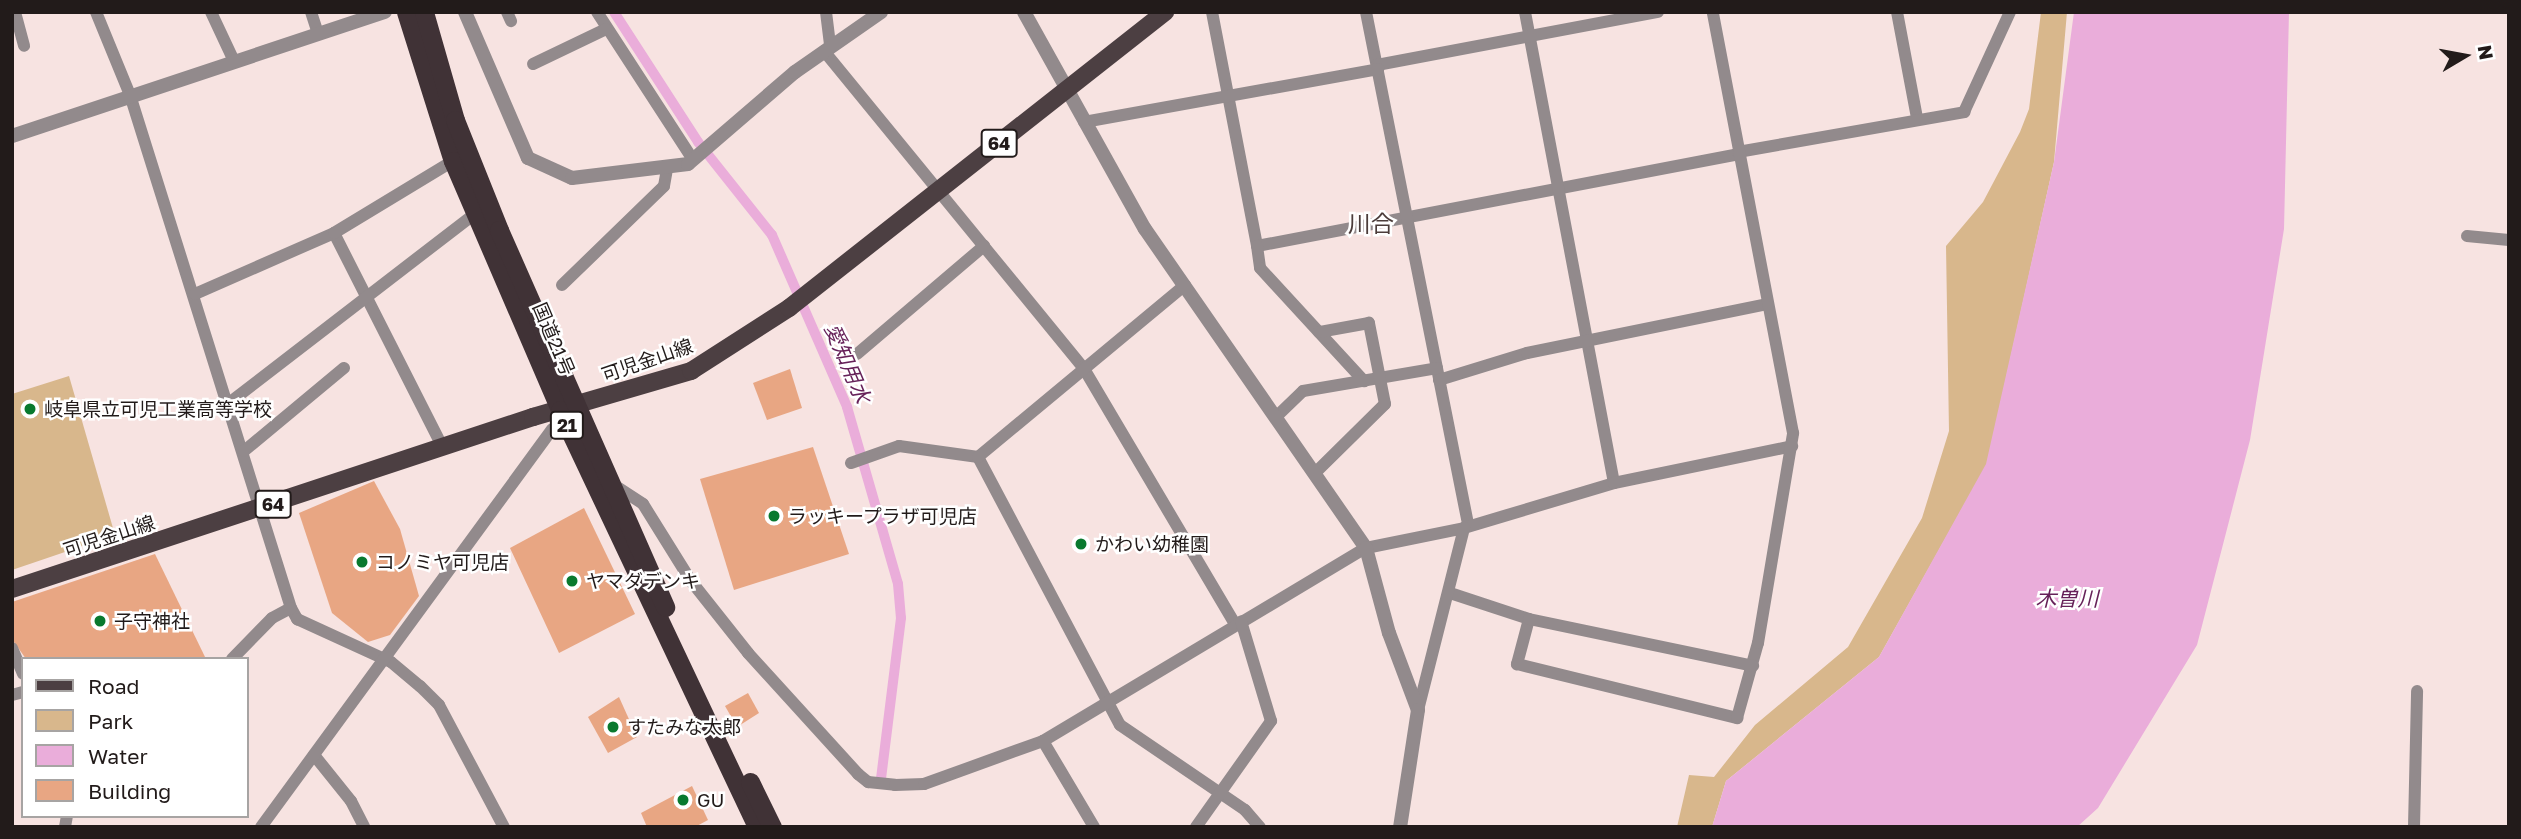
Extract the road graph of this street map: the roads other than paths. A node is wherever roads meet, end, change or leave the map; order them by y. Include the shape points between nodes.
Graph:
1 (15, 12) edge
2 (96, 12) edge
3 (211, 12) edge
4 (311, 12) edge
5 (385, 12) edge
6 (405, 12) edge
7 (424, 12) edge
8 (465, 12) edge
9 (597, 12) edge
10 (826, 12) edge
11 (881, 12) edge
12 (1024, 12) edge
13 (1165, 12) edge
14 (1212, 12) edge
15 (1366, 12) edge
16 (1525, 12) edge
17 (1658, 12) edge
18 (1713, 12) edge
19 (1897, 12) edge
20 (2010, 12) edge
21 (606, 29) junction
22 (318, 33) junction
23 (1530, 37) junction
24 (24, 46) dead end
25 (827, 49) junction
26 (234, 61) junction
27 (533, 64) dead end
28 (1378, 67) junction
29 (1067, 91) junction
30 (130, 95) junction
31 (1227, 97) junction
32 (1917, 118) junction
33 (1084, 122) junction
34 (12, 136) edge
35 (1738, 153) junction
36 (695, 158) junction
37 (453, 160) junction
38 (667, 169) junction
39 (939, 190) junction
40 (1559, 190) junction
41 (476, 214) junction
42 (1407, 216) junction
43 (334, 233) junction
44 (2467, 236) dead end
45 (2509, 240) edge
46 (984, 246) junction
47 (1257, 246) junction
48 (562, 285) dead end
49 (1185, 285) junction
50 (195, 294) junction
51 (365, 297) junction
52 (1768, 304) junction
53 (1320, 332) junction
54 (1587, 342) junction
55 (857, 355) dead end
56 (1083, 367) junction
57 (344, 368) dead end
58 (1438, 374) junction
59 (1380, 378) junction
60 (1364, 381) junction
61 (229, 402) junction
62 (568, 407) junction
63 (1277, 416) junction
64 (552, 429) dead end
65 (1793, 446) junction
66 (443, 447) junction
67 (244, 451) junction
68 (978, 457) junction
69 (851, 463) dead end
70 (1315, 472) junction
71 (611, 483) junction
72 (1614, 483) junction
73 (263, 506) junction
74 (1466, 526) junction
75 (1366, 548) junction
76 (12, 589) edge
77 (1450, 593) junction
78 (292, 608) junction
79 (1528, 619) junction
80 (1238, 623) junction
81 (12, 649) edge
82 (234, 657) edge
83 (384, 659) junction
84 (1753, 666) junction
85 (21, 669) edge
86 (2417, 691) dead end
87 (1108, 701) junction
88 (1418, 710) junction
89 (1044, 741) junction
90 (314, 755) junction
91 (1220, 794) junction
92 (261, 827) edge
93 (364, 827) edge
94 (504, 827) edge
95 (757, 827) edge
96 (772, 827) edge
97 (1094, 827) edge
98 (1196, 827) edge
99 (1260, 827) edge
100 (1400, 827) edge
101 (2414, 827) edge

1 - 24 street
2 - 30 street
3 - 26 street
4 - 22 street
5 - 22 street
6 - 37 highway, 国道21号 / 21
7 - 62 highway, 国道21号 / 21 via 455,120
8 - 38 street via 523,148 536,165 572,178
9 - 21 street
10 - 25 street
11 - 25 street
12 - 29 street
13 - 29 main road, 可児金山線 / 64
14 - 31 street
15 - 28 street
16 - 23 street
17 - 23 street
18 - 35 street
19 - 32 street
20 - 32 street via 1964,112
21 - 27 street
21 - 36 street
22 - 26 street
23 - 28 street
23 - 40 street
25 - 36 street
25 - 39 street
26 - 30 street
28 - 31 street
28 - 42 street
29 - 33 street
29 - 39 main road, 可児金山線 / 64
30 - 34 street
30 - 50 street
31 - 33 street
31 - 47 street
32 - 35 street
33 - 49 street via 1145,229
35 - 40 street
35 - 52 street
36 - 38 street
37 - 41 highway, 国道21号 / 21
37 - 43 street
38 - 48 street via 664,186
39 - 46 street
39 - 62 main road, 可児金山線 / 64 via 789,308 691,371
40 - 42 street
40 - 54 street
41 - 51 street
41 - 62 highway, 国道21号 / 21
42 - 47 street
42 - 58 street
43 - 50 street
43 - 51 street
44 - 45 street
46 - 55 street
46 - 56 street
47 - 53 street via 1260,268
49 - 56 street
49 - 63 street
50 - 61 street
51 - 61 street
51 - 66 street
52 - 54 street
52 - 65 street
53 - 59 street via 1369,323
53 - 60 street
54 - 58 street
54 - 72 street
56 - 68 street
56 - 80 street
57 - 67 street
58 - 59 street
58 - 74 street
59 - 60 street
59 - 70 street via 1385,404
60 - 63 street via 1303,391
61 - 67 street
62 - 66 main road, 可児金山線 / 64
62 - 71 highway, 国道21号 / 21
62 - 95 highway, 国道21号 / 21
63 - 70 street
64 - 83 street
65 - 72 street
65 - 84 street
66 - 73 main road, 可児金山線 / 64
67 - 73 street
68 - 69 street via 899,446
68 - 87 street
70 - 75 street
71 - 89 street via 643,504 691,581 748,653 868,782 924,784
71 - 96 highway, 国道21号 / 21 via 704,690
72 - 74 street
73 - 76 main road, 可児金山線 / 64
73 - 78 street
74 - 75 street
74 - 77 street
75 - 80 street
75 - 88 street via 1389,633
77 - 79 street
77 - 88 street
78 - 82 street via 272,618
78 - 83 street via 307,625
79 - 84 street
79 - 84 street via 1517,664 1737,718
80 - 87 street
80 - 91 street via 1270,721
81 - 85 street
83 - 90 street
83 - 94 street via 439,705
86 - 101 street
87 - 89 street
87 - 91 street via 1129,734
88 - 100 street
89 - 97 street
90 - 92 street
90 - 93 street via 351,801
91 - 98 street
91 - 99 street

